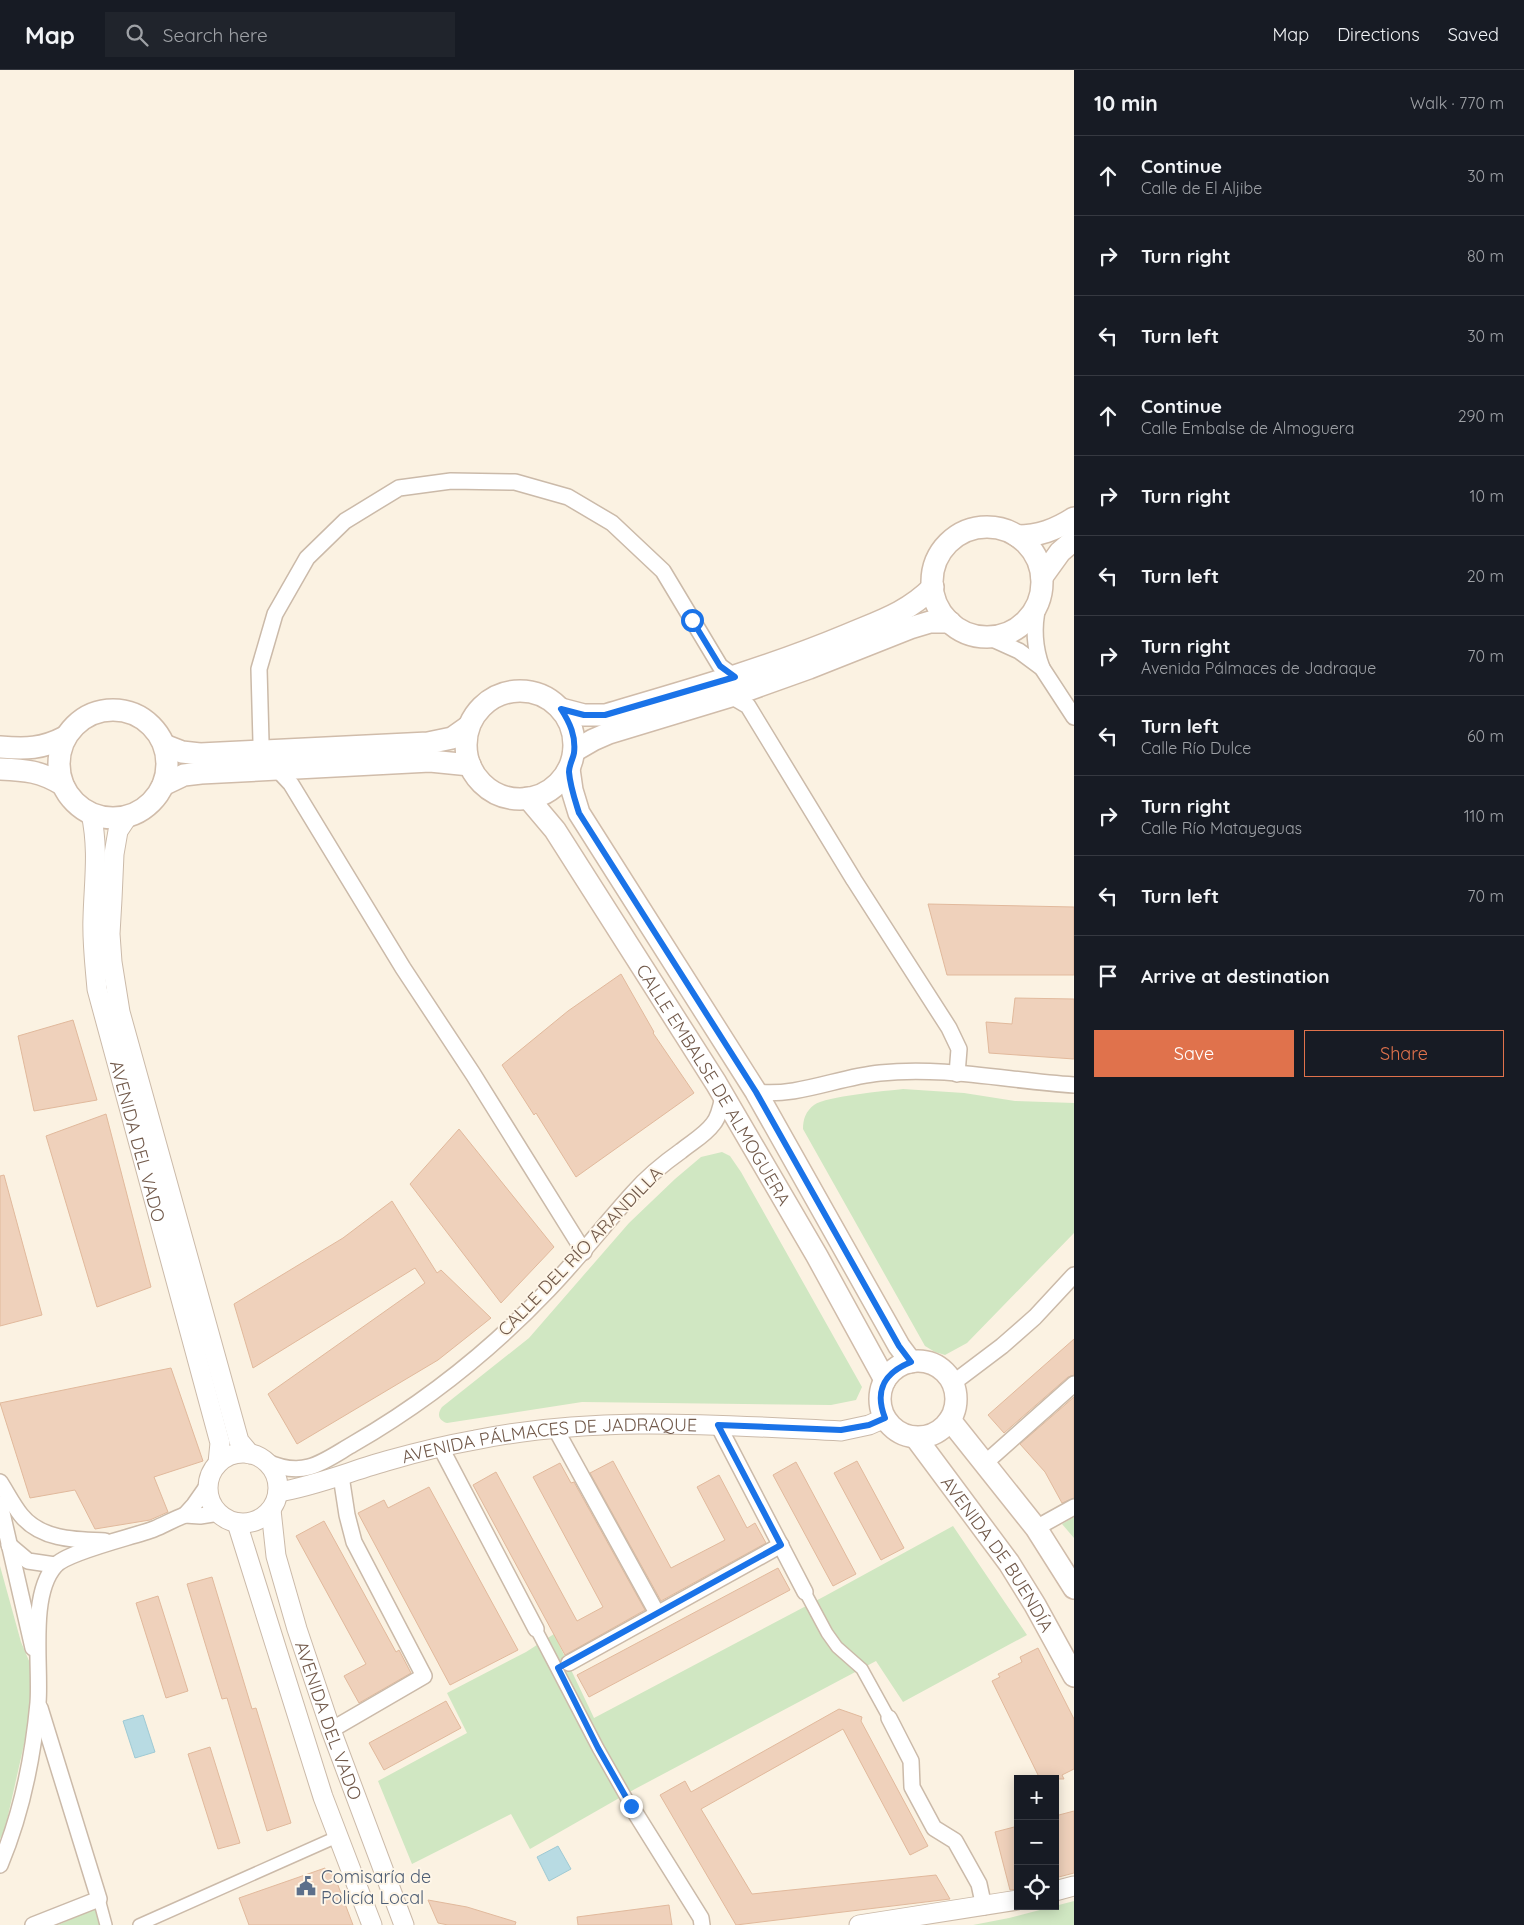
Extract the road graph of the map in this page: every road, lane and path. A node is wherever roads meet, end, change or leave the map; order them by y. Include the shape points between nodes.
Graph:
1 (1074, 518) edge
2 (1017, 536) junction
3 (1074, 540) edge
4 (1042, 577) junction
5 (933, 587) junction
6 (1038, 606) junction
7 (950, 622) junction
8 (988, 637) junction
9 (1042, 668) junction
10 (733, 686) junction
11 (561, 709) junction
12 (1074, 717) edge
13 (469, 726) junction
14 (65, 736) junction
15 (164, 745) junction
16 (0, 747) edge
17 (257, 752) junction
18 (572, 760) junction
19 (470, 765) junction
20 (0, 769) edge
21 (277, 769) junction
22 (63, 785) junction
23 (163, 785) junction
24 (528, 798) junction
25 (91, 813) junction
26 (128, 816) junction
27 (957, 1074) junction
28 (1074, 1085) edge
29 (756, 1092) junction
30 (723, 1096) junction
31 (584, 1252) junction
32 (1074, 1275) edge
33 (911, 1362) junction
34 (885, 1380) junction
35 (952, 1383) junction
36 (1074, 1384) edge
37 (885, 1418) junction
38 (950, 1420) junction
39 (718, 1425) junction
40 (555, 1428) junction
41 (916, 1438) junction
42 (441, 1448) junction
43 (258, 1457) junction
44 (218, 1463) junction
45 (984, 1464) junction
46 (342, 1476) junction
47 (0, 1482) edge
48 (208, 1485) junction
49 (274, 1501) junction
50 (0, 1504) edge
51 (1074, 1507) edge
52 (219, 1513) junction
53 (185, 1514) junction
54 (238, 1522) junction
55 (1036, 1528) junction
56 (116, 1541) junction
57 (9, 1545) junction
58 (781, 1545) junction
59 (55, 1565) junction
60 (1074, 1588) edge
61 (805, 1592) joint
62 (657, 1614) junction
63 (536, 1629) joint
64 (563, 1666) junction
65 (37, 1668) junction
66 (1074, 1676) edge
67 (38, 1701) junction
68 (889, 1718) joint
69 (331, 1730) junction
70 (631, 1806) joint
71 (339, 1836) junction
72 (0, 1865) edge
73 (1074, 1886) edge
74 (1059, 1890) edge
75 (98, 1899) junction
76 (1014, 1901) edge
77 (984, 1906) junction
78 (33, 1925) edge
79 (106, 1925) edge
80 (139, 1925) edge
81 (372, 1925) edge
82 (404, 1925) edge
83 (702, 1925) edge
84 (859, 1925) edge

1 - 2 main road via 1046,533
2 - 4 main road via 1033,551
2 - 5 main road via 980,528 959,535 940,554 934,570
3 - 4 main road via 1060,552
4 - 6 main road
5 - 7 main road via 935,600
5 - 10 main road via 903,612
6 - 8 main road via 1016,628
6 - 9 street via 1035,644
7 - 8 main road via 970,634
7 - 10 main road via 930,622 809,668
8 - 9 street via 1019,651
9 - 12 street
10 - 11 main road via 605,715 584,715
10 - 17 street via 663,571 612,523 568,497 515,482 451,481 399,488 345,521 307,558 275,614 259,669 261,742
10 - 18 main road via 593,740
10 - 27 street via 949,1028 959,1049
11 - 13 main road via 550,699 531,692 510,691 490,700 474,715
11 - 18 main road via 574,736
13 - 17 main road via 452,738 428,743
13 - 19 main road via 466,745
14 - 15 main road via 94,712 117,709 145,719 158,732
14 - 16 main road via 48,745
14 - 22 main road via 58,768
15 - 17 main road via 200,754
15 - 23 main road via 167,765
18 - 24 main road via 559,783 545,793
18 - 29 main road, CALLE EMBALSE DE ALMOGUERA via 572,790 579,813
19 - 21 main road via 430,761
19 - 24 main road via 487,788 514,799
20 - 22 main road via 46,775
21 - 23 main road via 184,775
21 - 31 street via 291,784 403,968
22 - 25 main road via 74,802
23 - 26 main road via 154,799
24 - 30 main road, CALLE EMBALSE DE ALMOGUERA via 555,830
25 - 26 main road via 109,818
25 - 44 street, AVENIDA DEL VADO via 97,852 93,920 97,989 220,1443
26 - 43 street, AVENIDA DEL VADO via 118,832 114,854 110,934 115,988 238,1434 243,1448
27 - 28 street
27 - 29 street via 932,1071 880,1073 845,1078 797,1091
29 - 33 main road, CALLE EMBALSE DE ALMOGUERA
30 - 31 street, CALLE DEL RÍO ARANDILLA via 714,1123 706,1132 655,1171
30 - 34 main road, CALLE EMBALSE DE ALMOGUERA
31 - 43 street, CALLE DEL RÍO ARANDILLA via 527,1312 464,1368 380,1429 310,1467 278,1466
32 - 35 street via 1036,1316
33 - 34 main road via 897,1367
33 - 35 main road via 926,1362 943,1370
34 - 37 main road via 880,1394
35 - 38 main road via 956,1397
36 - 45 street
37 - 39 street, AVENIDA PÁLMACES DE JADRAQUE via 869,1425 841,1430
37 - 41 main road via 901,1432
38 - 41 main road via 939,1432
38 - 45 main road
39 - 40 street, AVENIDA PÁLMACES DE JADRAQUE via 657,1423
39 - 58 street
40 - 42 street, AVENIDA PÁLMACES DE JADRAQUE via 476,1439
40 - 62 street
41 - 66 main road, AVENIDA DE BUENDÍA via 1009,1563
42 - 46 street, AVENIDA PÁLMACES DE JADRAQUE
42 - 63 street
43 - 44 street via 240,1453
43 - 49 street via 271,1467 276,1477
44 - 48 street
45 - 55 main road
46 - 49 street, AVENIDA PÁLMACES DE JADRAQUE via 293,1490
46 - 69 street via 354,1542 424,1676
47 - 56 street via 22,1516 43,1533 74,1540
48 - 52 street via 210,1500
48 - 53 street
49 - 54 street via 262,1518
49 - 69 street, AVENIDA DEL VADO via 276,1556
50 - 57 street
51 - 55 street
52 - 53 street
52 - 54 street
53 - 56 street
54 - 71 street, AVENIDA DEL VADO via 323,1797
55 - 60 main road
56 - 59 street via 68,1557
57 - 59 street via 28,1561
57 - 65 street
58 - 61 street
58 - 62 street
59 - 65 street via 44,1583
61 - 68 street via 837,1647 862,1669
62 - 64 street
63 - 64 street
64 - 70 street via 598,1748
65 - 67 street
67 - 72 street via 31,1752 12,1835
67 - 75 street
68 - 77 street via 911,1761 912,1787 934,1828 955,1840 979,1884
69 - 82 street, AVENIDA DEL VADO
70 - 83 street via 701,1918
71 - 80 street
71 - 81 street, AVENIDA DEL VADO
73 - 74 street
75 - 78 street
75 - 79 street
76 - 77 street
77 - 84 street

